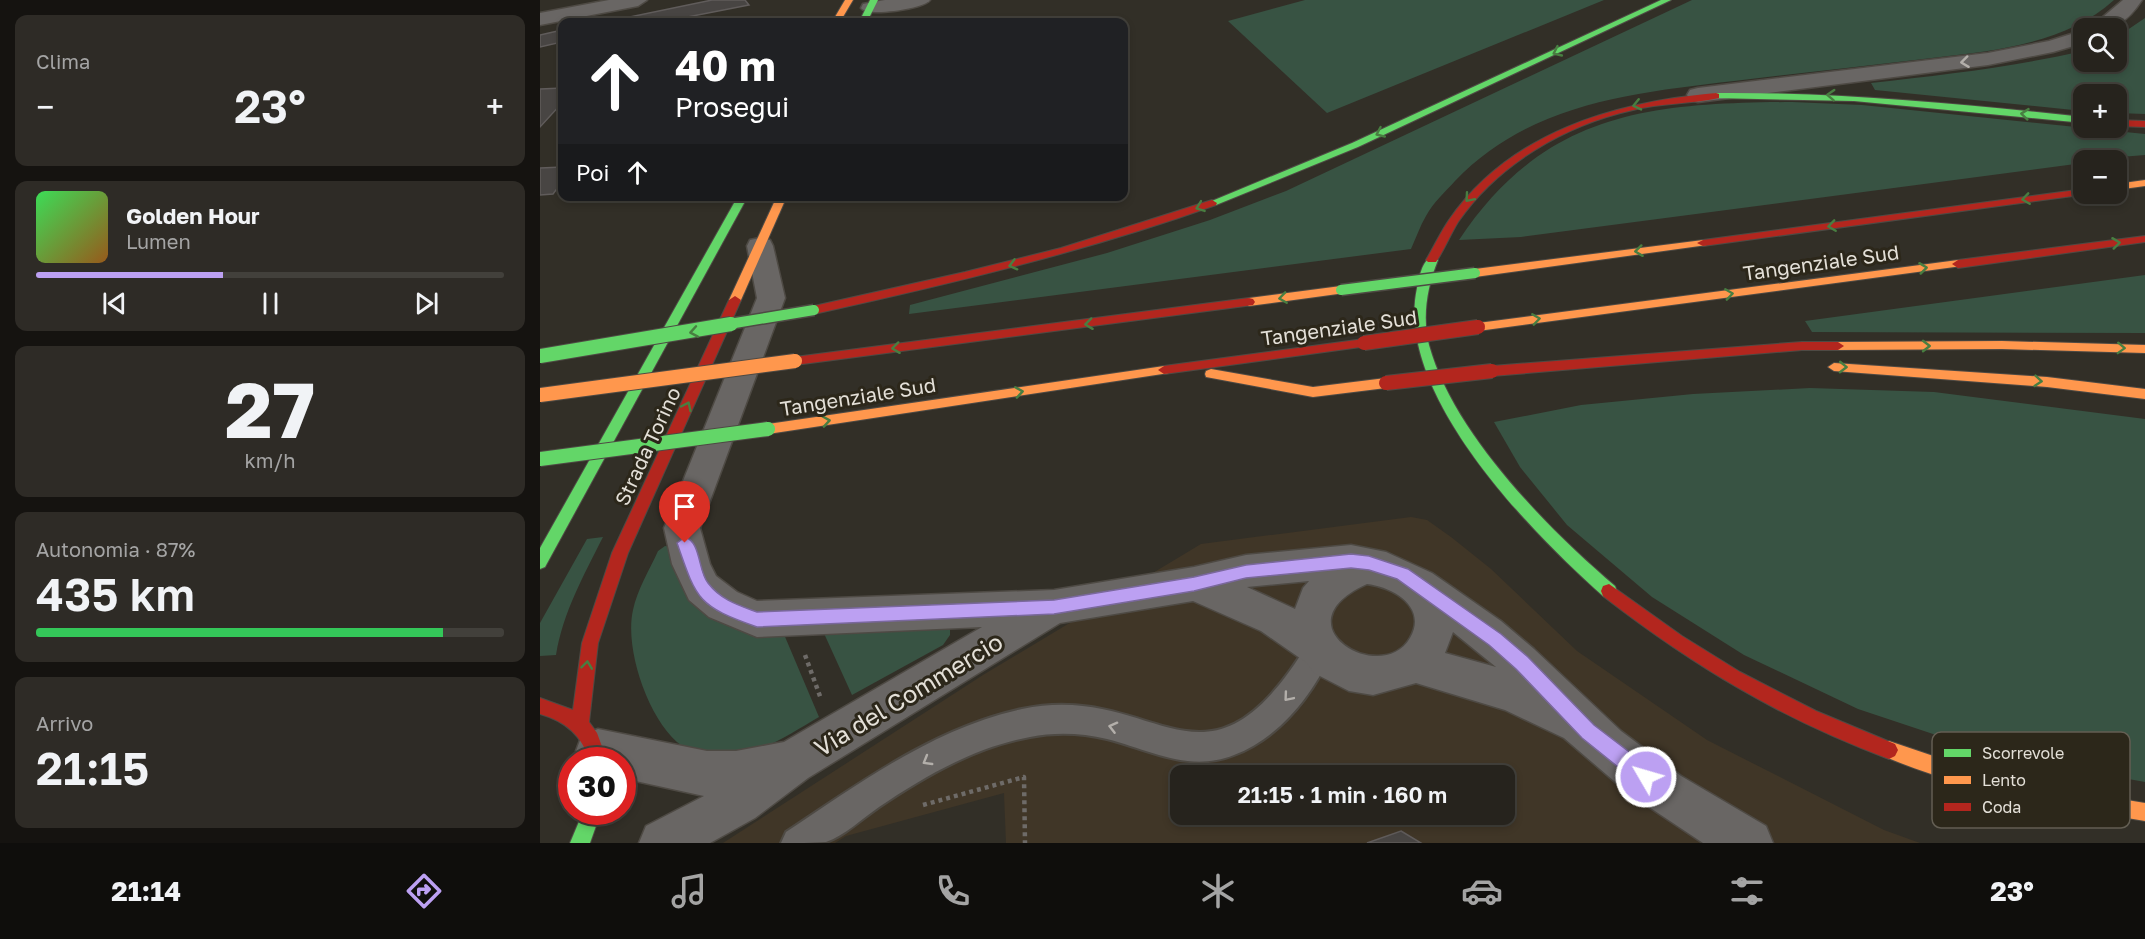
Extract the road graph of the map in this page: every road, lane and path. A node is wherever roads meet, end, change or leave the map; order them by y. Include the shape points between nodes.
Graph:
1 (638, 0) edge
2 (849, 0) edge
3 (921, 0) edge
4 (1651, 0) edge
5 (1667, 0) edge
6 (2133, 0) edge
7 (869, 10) edge
8 (839, 18) edge
9 (2115, 18) edge
10 (540, 19) edge
11 (1589, 37) junction
12 (2073, 40) edge
13 (1683, 97) junction
14 (2073, 119) edge
15 (2127, 123) edge
16 (2145, 124) edge
17 (2145, 183) edge
18 (2127, 185) edge
19 (2073, 193) edge
20 (740, 201) edge
21 (780, 201) edge
22 (2145, 239) edge
23 (760, 246) junction
24 (2145, 349) edge
25 (540, 356) edge
26 (1575, 364) junction
27 (1742, 366) dead end
28 (1814, 367) dead end
29 (1180, 368) junction
30 (2145, 394) edge
31 (540, 395) edge
32 (540, 459) edge
33 (540, 562) edge
34 (1402, 577) junction
35 (1194, 584) junction
36 (1054, 607) junction
37 (801, 645) dead end
38 (1320, 649) junction
39 (1414, 663) junction
40 (540, 706) edge
41 (1588, 731) junction
42 (836, 737) junction
43 (592, 745) edge
44 (792, 762) junction
45 (1932, 764) edge
46 (914, 807) dead end
47 (2130, 809) edge
48 (2145, 812) edge
49 (587, 825) edge
50 (580, 843) edge
51 (663, 843) edge
52 (797, 843) edge
53 (1025, 843) edge
54 (1749, 843) edge

1 - 10 street
2 - 8 main road
3 - 7 street
4 - 11 street
5 - 11 main road
6 - 9 street
11 -> 25 main road, bridge via 1314,163 1163,221 1001,268 814,310
12 -> 13 street via 1988,59
14 -> 13 main road via 1829,95
13 -> 45 main road via 1612,112 1565,129 1488,178 1450,222 1426,272 1419,299 1420,333 1426,358 1462,426 1515,500 1594,579 1637,615 1693,652 1811,718
15 - 16 main road
17 - 18 main road
19 -> 31 main road, Tangenziale Sud, bridge
20 - 33 main road, Strada Torino
21 - 23 main road, Strada Torino
29 -> 22 main road, Tangenziale Sud, bridge
23 - 36 street, Via del Commercio via 771,298 682,528 688,558 700,586 723,607 757,619
43 -> 23 main road, Strada Torino via 590,643 620,553
26 -> 24 main road via 1802,346
26 - 27 main road
26 - 29 main road, bridge via 1312,392
28 -> 30 main road via 2003,378
32 -> 29 main road, Tangenziale Sud, bridge
34 - 35 street, Via del Commercio via 1351,561 1246,571
34 - 38 street via 1365,567 1344,573 1327,584 1311,614
34 - 39 street via 1430,602 1434,628 1428,648
34 - 41 street, Via del Commercio via 1502,645
35 - 36 street, Via del Commercio
35 - 38 street via 1264,611 1295,628
36 - 42 street, Via del Commercio
37 - 42 path
38 - 39 street via 1344,670 1364,676 1388,675
38 -> 52 lane via 1303,680 1250,735 1218,746 1186,747 1113,726 1066,719 1022,724 948,749 861,798
39 - 41 street, Via del Commercio via 1513,692
40 - 43 main road via 551,707
41 - 54 street, Via del Commercio via 1646,777
42 - 44 street, Via del Commercio
43 - 44 street, Via del Commercio via 707,774 736,774
44 - 51 street, Via del Commercio via 740,802
46 - 53 path via 1024,777
47 -> 48 main road
49 - 50 main road

